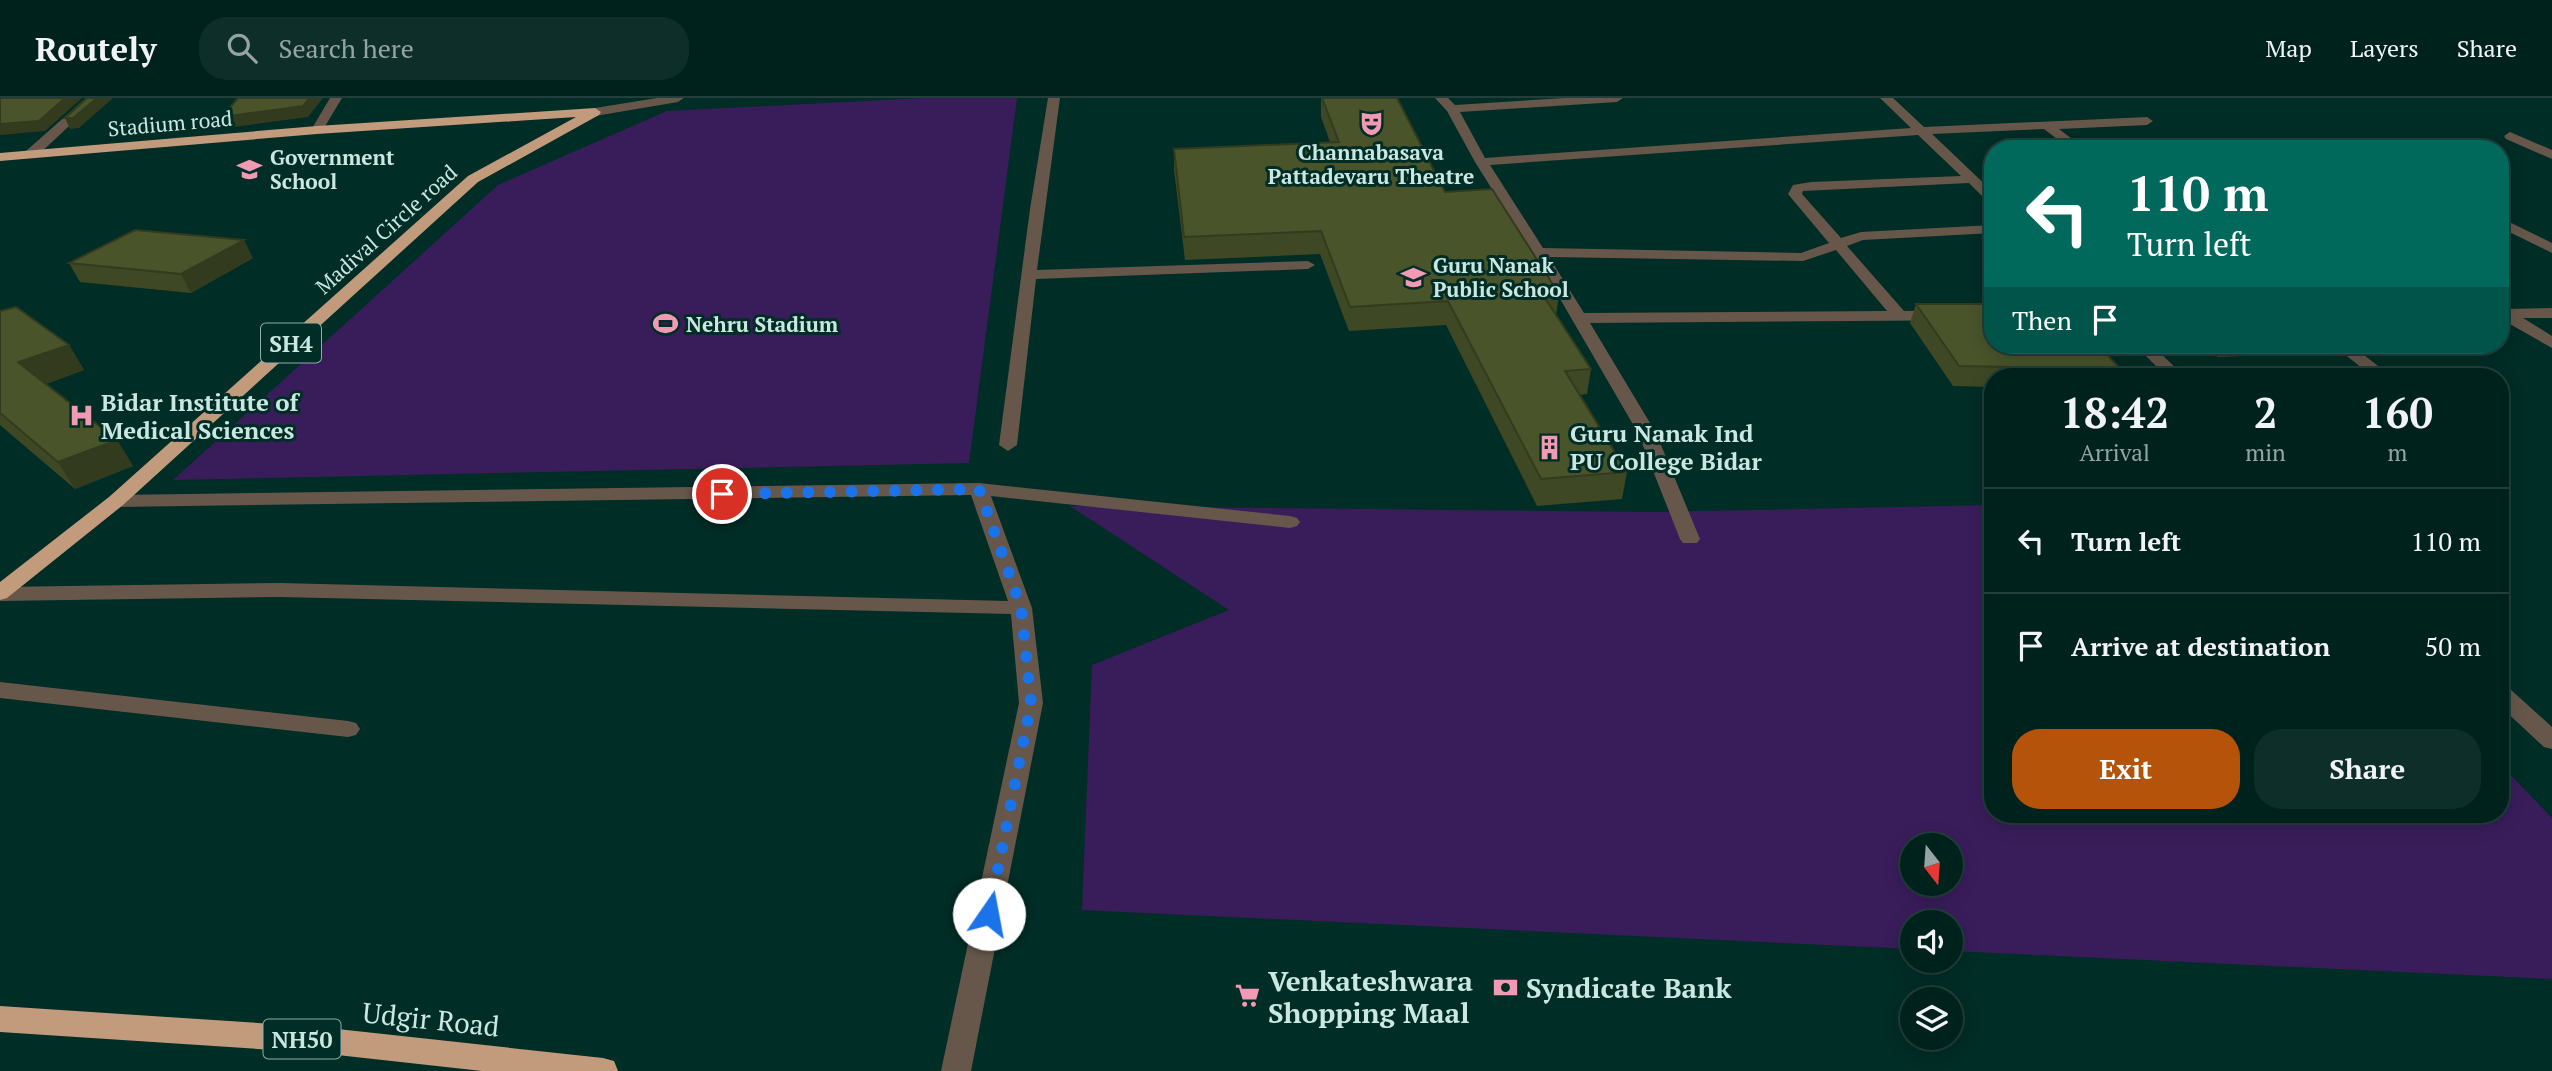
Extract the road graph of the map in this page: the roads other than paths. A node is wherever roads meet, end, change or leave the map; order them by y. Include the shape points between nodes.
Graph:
1 (93, 98) edge
2 (336, 98) edge
3 (678, 98) edge
4 (1054, 98) edge
5 (1617, 98) edge
6 (1886, 98) edge
7 (1447, 104) edge
8 (595, 112) junction
9 (2147, 121) dead end
10 (2047, 127) junction
11 (317, 130) junction
12 (1922, 131) junction
13 (2510, 136) dead end
14 (2066, 140) edge
15 (31, 154) junction
16 (2552, 155) edge
17 (0, 157) edge
18 (1482, 162) junction
19 (1973, 180) junction
20 (1984, 190) edge
21 (2509, 226) edge
22 (1984, 229) edge
23 (2529, 237) junction
24 (2509, 238) edge
25 (1840, 243) junction
26 (2552, 249) edge
27 (1539, 252) junction
28 (1308, 265) dead end
29 (1029, 275) junction
30 (2552, 313) edge
31 (2509, 314) edge
32 (1984, 315) edge
33 (1901, 317) junction
34 (1579, 318) junction
35 (2509, 318) edge
36 (2552, 343) edge
37 (2152, 354) edge
38 (2353, 354) edge
39 (2167, 368) edge
40 (2371, 368) edge
41 (1008, 445) dead end
42 (979, 489) junction
43 (116, 501) junction
44 (1290, 522) dead end
45 (1690, 539) dead end
46 (0, 593) edge
47 (1021, 607) junction
48 (0, 690) edge
49 (2509, 701) edge
50 (348, 729) dead end
51 (2552, 741) edge
52 (0, 1019) edge
53 (603, 1071) edge
54 (956, 1071) edge

1 - 15 street
2 - 11 street
3 - 8 street
4 - 29 street
5 - 7 street
6 - 12 street
7 - 18 street
8 - 11 highway, Stadium road
8 - 43 highway, Madival Circle road / SH4 via 473,179
9 - 10 street
10 - 12 street
10 - 14 street
11 - 15 highway, Stadium road
12 - 18 street
12 - 19 street
13 - 16 street
15 - 17 highway, Stadium road
18 - 27 street
19 - 20 street
19 - 25 street via 1798,188 1795,194
21 - 23 street
22 - 25 street via 1861,236
23 - 24 street
23 - 26 street
25 - 27 street via 1803,257
25 - 33 street
27 - 34 street
28 - 29 street
29 - 41 street
30 - 31 street
32 - 33 street
33 - 34 street
34 - 45 street via 1647,433
35 - 36 street
37 - 39 street
38 - 40 street
42 - 43 street
42 - 44 street
42 - 47 street
43 - 46 highway, Madival Circle road / SH4
46 - 47 street via 280,590
47 - 54 street via 1031,703
48 - 50 street
49 - 51 street
52 - 53 highway, Udgir Road / NH50 via 319,1041

